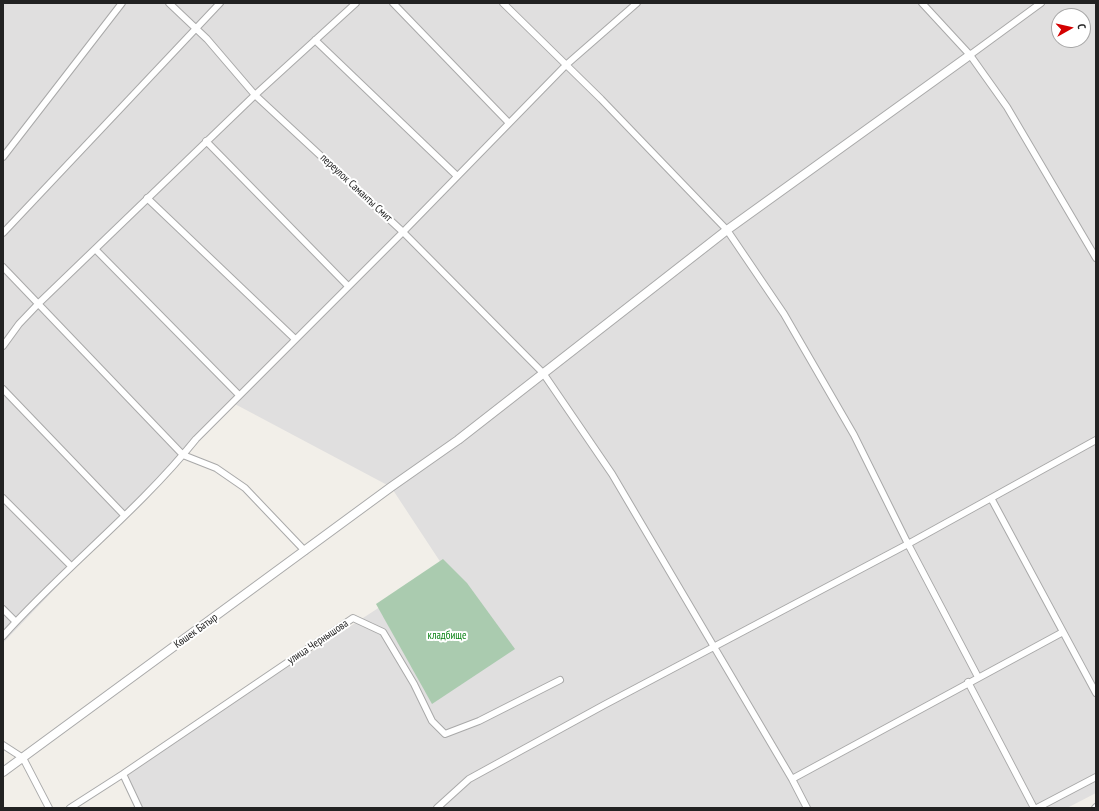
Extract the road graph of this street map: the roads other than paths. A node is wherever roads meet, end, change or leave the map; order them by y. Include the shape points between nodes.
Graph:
1 (122, 3) edge
2 (169, 3) edge
3 (220, 3) edge
4 (356, 3) edge
5 (393, 3) edge
6 (503, 3) edge
7 (637, 3) edge
8 (922, 3) edge
9 (1041, 3) edge
10 (196, 28) junction
11 (315, 40) junction
12 (970, 55) junction
13 (566, 65) junction
14 (255, 95) junction
15 (510, 123) junction
16 (206, 141) junction
17 (3, 157) edge
18 (457, 176) junction
19 (147, 198) junction
20 (728, 230) junction
21 (3, 232) edge
22 (403, 232) junction
23 (95, 249) junction
24 (1096, 258) edge
25 (3, 267) edge
26 (348, 286) junction
27 (39, 303) junction
28 (295, 339) junction
29 (3, 346) edge
30 (543, 373) junction
31 (3, 389) edge
32 (240, 395) junction
33 (1096, 440) edge
34 (183, 455) junction
35 (3, 498) edge
36 (991, 498) junction
37 (124, 515) junction
38 (908, 544) junction
39 (305, 551) junction
40 (71, 566) junction
41 (3, 609) edge
42 (16, 622) junction
43 (1063, 632) junction
44 (3, 636) edge
45 (713, 647) junction
46 (978, 677) junction
47 (560, 680) dead end
48 (968, 682) junction
49 (1096, 693) edge
50 (3, 745) edge
51 (23, 758) junction
52 (3, 772) edge
53 (123, 774) junction
54 (1096, 777) edge
55 (792, 779) junction
56 (49, 808) edge
57 (70, 808) edge
58 (139, 808) edge
59 (437, 808) edge
60 (807, 808) edge
61 (1034, 808) edge
62 (1037, 808) edge

1 - 17 street
2 - 10 street, переулок Саманты Смит
3 - 10 street
4 - 11 street
5 - 15 street
6 - 13 street
7 - 13 street
8 - 12 street
9 - 12 street
10 - 14 street, переулок Саманты Смит
10 - 21 street
11 - 14 street
11 - 18 street
12 - 20 street, Көшек Батыр
12 - 24 street via 1024,133
13 - 15 street
13 - 20 street
14 - 16 street
14 - 22 street, переулок Саманты Смит
15 - 18 street
16 - 19 street
16 - 26 street
18 - 22 street
19 - 23 street
19 - 28 street
20 - 30 street, Көшек Батыр
20 - 38 street via 784,314 854,435
22 - 26 street
22 - 30 street, переулок Саманты Смит
23 - 27 street
23 - 32 street
25 - 27 street
26 - 28 street
27 - 29 street
27 - 34 street
28 - 32 street
30 - 39 street, Көшек Батыр via 458,440
30 - 45 street, переулок Саманты Смит via 612,474
31 - 37 street
32 - 34 street
33 - 36 street
34 - 37 street
34 - 39 street via 216,468 245,488
35 - 40 street
36 - 38 street
36 - 43 street
37 - 40 street
38 - 45 street
38 - 46 street
39 - 51 street, Көшек Батыр
40 - 42 street
41 - 42 street
42 - 44 street
43 - 46 street
43 - 49 street
45 - 55 street, переулок Саманты Смит
45 - 59 street via 469,779
46 - 48 street
47 - 53 street, улица Чернышова via 479,721 444,734 432,721 414,684 383,632 353,618
48 - 55 street
48 - 61 street
50 - 51 street
51 - 52 street, Көшек Батыр
51 - 56 street
53 - 57 street, улица Чернышова
53 - 58 street
54 - 62 street
55 - 60 street, переулок Саманты Смит

